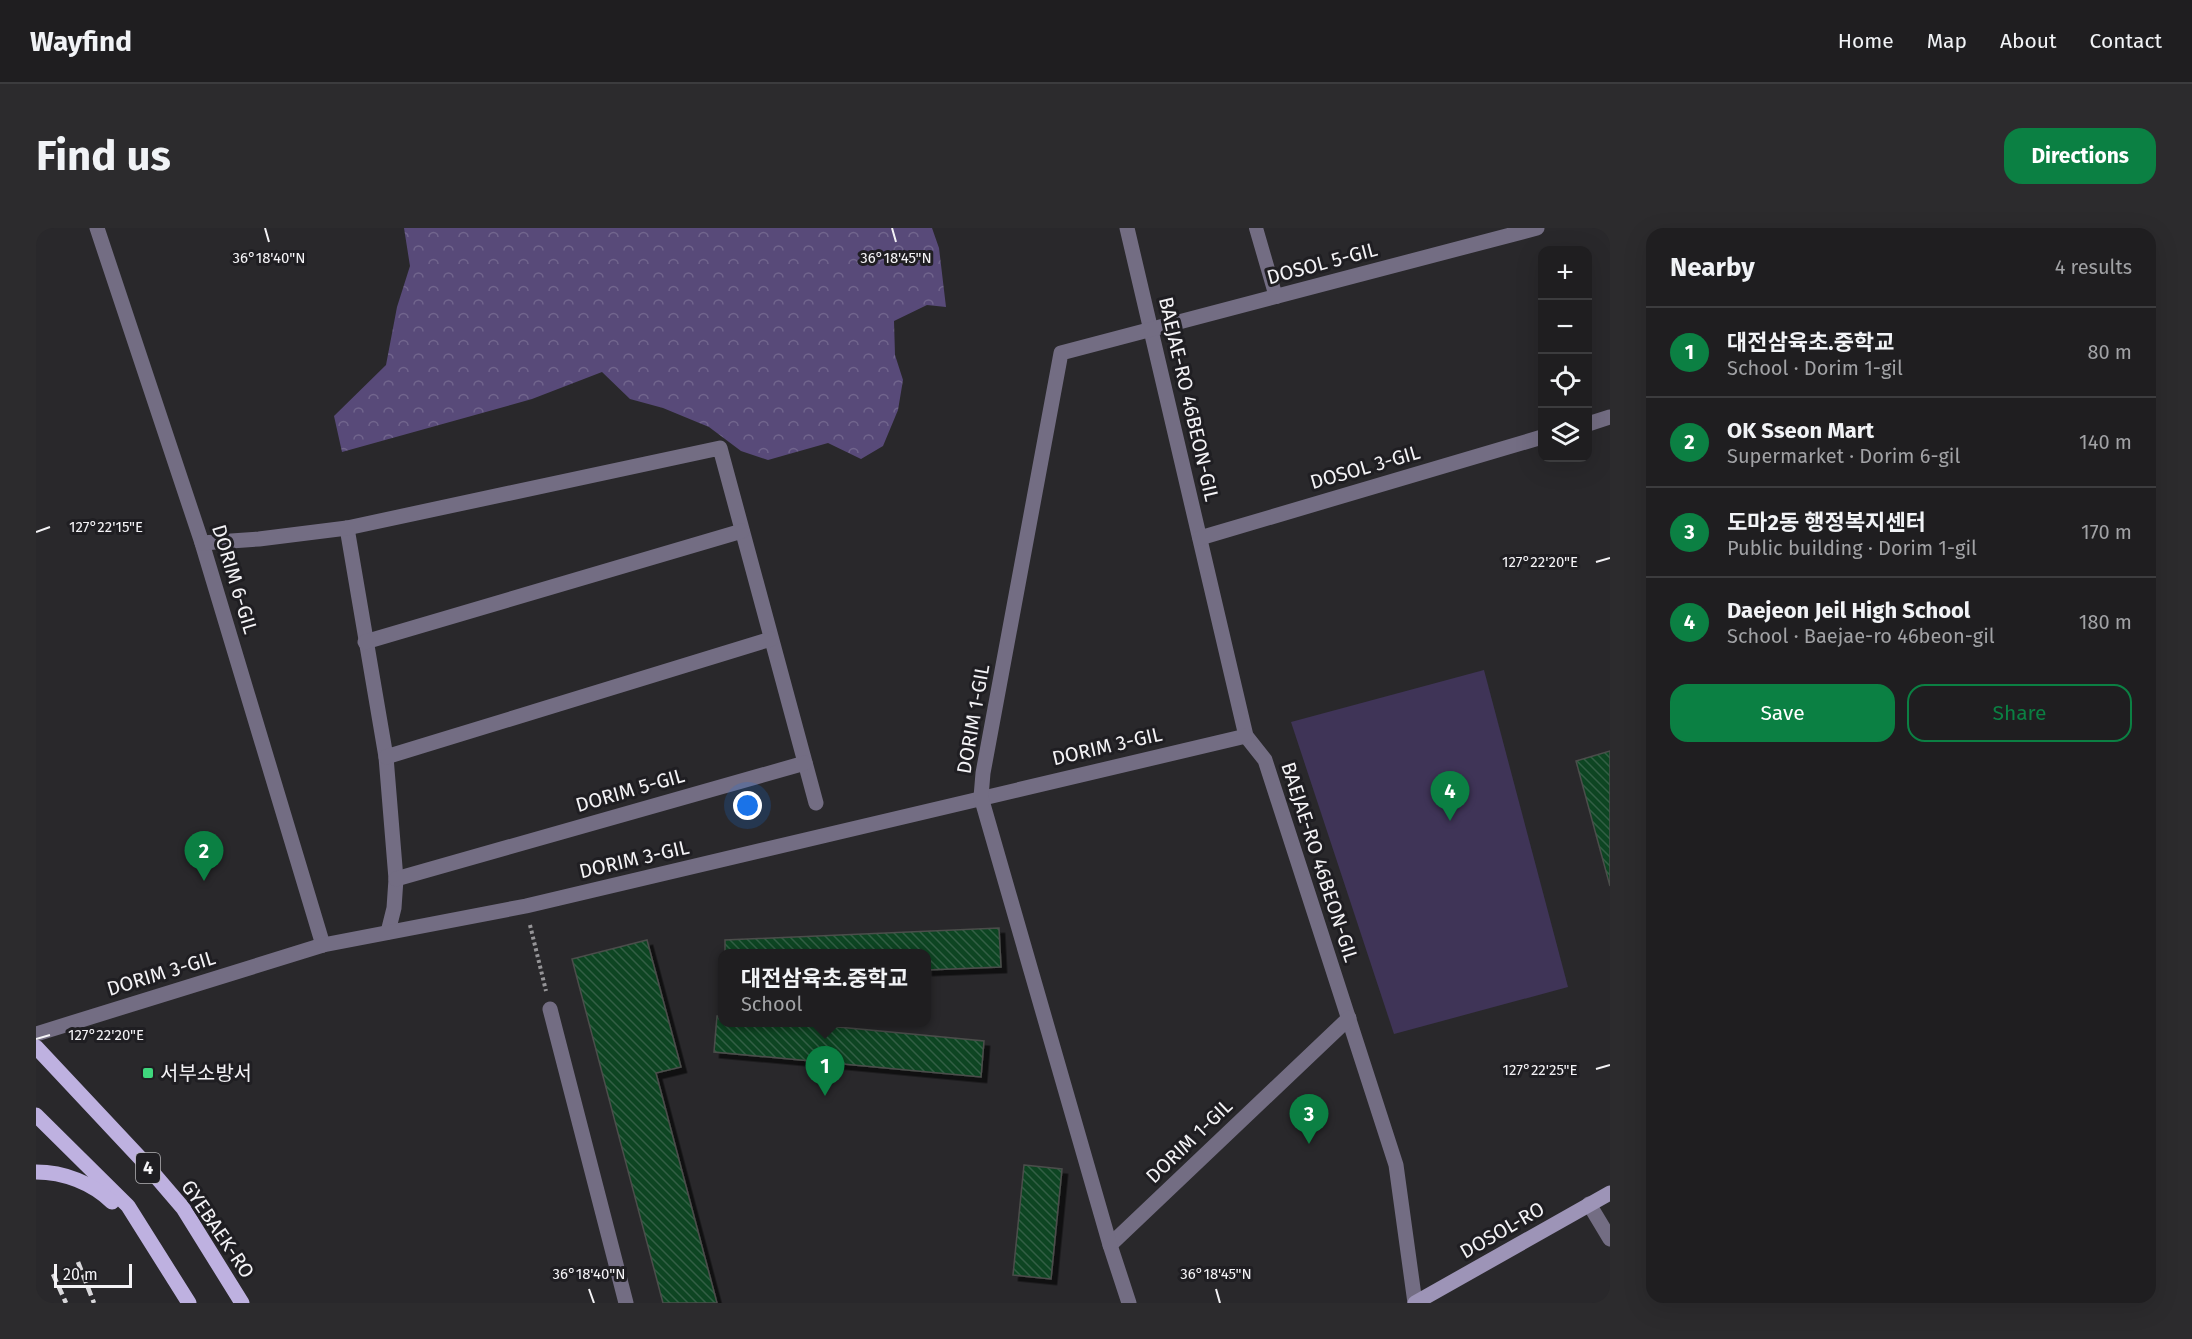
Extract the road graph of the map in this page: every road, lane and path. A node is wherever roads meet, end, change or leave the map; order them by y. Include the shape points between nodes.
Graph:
1 (97, 228) edge
2 (1127, 228) edge
3 (1256, 228) edge
4 (1537, 228) edge
5 (1276, 297) junction
6 (1151, 329) junction
7 (1610, 417) edge
8 (1592, 422) edge
9 (1538, 438) edge
10 (347, 528) junction
11 (742, 531) junction
12 (1200, 538) junction
13 (202, 543) junction
14 (771, 639) junction
15 (365, 642) junction
16 (1246, 736) junction
17 (386, 757) junction
18 (805, 762) junction
19 (981, 797) junction
20 (816, 803) dead end
21 (396, 879) junction
22 (526, 906) junction
23 (388, 932) junction
24 (323, 945) junction
25 (550, 1009) joint
26 (1349, 1018) junction
27 (36, 1034) edge
28 (36, 1047) edge
29 (36, 1115) edge
30 (36, 1172) edge
31 (1610, 1192) edge
32 (1589, 1204) junction
33 (143, 1230) junction
34 (1610, 1239) edge
35 (1110, 1245) junction
36 (189, 1303) edge
37 (242, 1303) edge
38 (626, 1303) edge
39 (1129, 1303) edge
40 (1415, 1303) edge

1 - 13 street, DORIM 6-GIL
2 - 6 street, BAEJAE-RO 46BEON-GIL
3 - 5 lane
4 - 5 street, DOSOL 5-GIL
5 - 6 street, DOSOL 5-GIL
6 - 12 street, BAEJAE-RO 46BEON-GIL
6 - 19 street, DORIM 1-GIL via 1061,353
7 - 8 street
9 - 12 street, DOSOL 3-GIL
10 - 11 street via 720,448
10 - 13 street
10 - 15 street
11 - 14 street
11 - 15 street
12 - 16 street, BAEJAE-RO 46BEON-GIL
13 - 24 street, DORIM 6-GIL
14 - 17 street
14 - 18 street
15 - 17 street
16 - 19 street, DORIM 3-GIL
16 - 26 street, BAEJAE-RO 46BEON-GIL via 1265,760
17 - 21 street
18 - 20 street
18 - 21 street, DORIM 5-GIL
19 - 22 street, DORIM 3-GIL
19 - 35 street, DORIM 1-GIL
21 - 23 street
22 - 23 street, DORIM 3-GIL
22 - 25 path
23 - 24 street, DORIM 3-GIL
24 - 27 street, DORIM 3-GIL
25 - 38 street
26 - 35 street, DORIM 1-GIL
26 - 40 street, BAEJAE-RO 46BEON-GIL via 1396,1165
28 - 37 main road, GYEBAEK-RO / 4 via 183,1208
29 - 33 main road, 4 via 128,1206
30 - 33 main road via 73,1178 103,1193
31 - 32 street, DOSOL-RO
32 - 34 street
32 - 40 street, DOSOL-RO
33 - 36 main road, 4
35 - 39 street, DORIM 1-GIL

